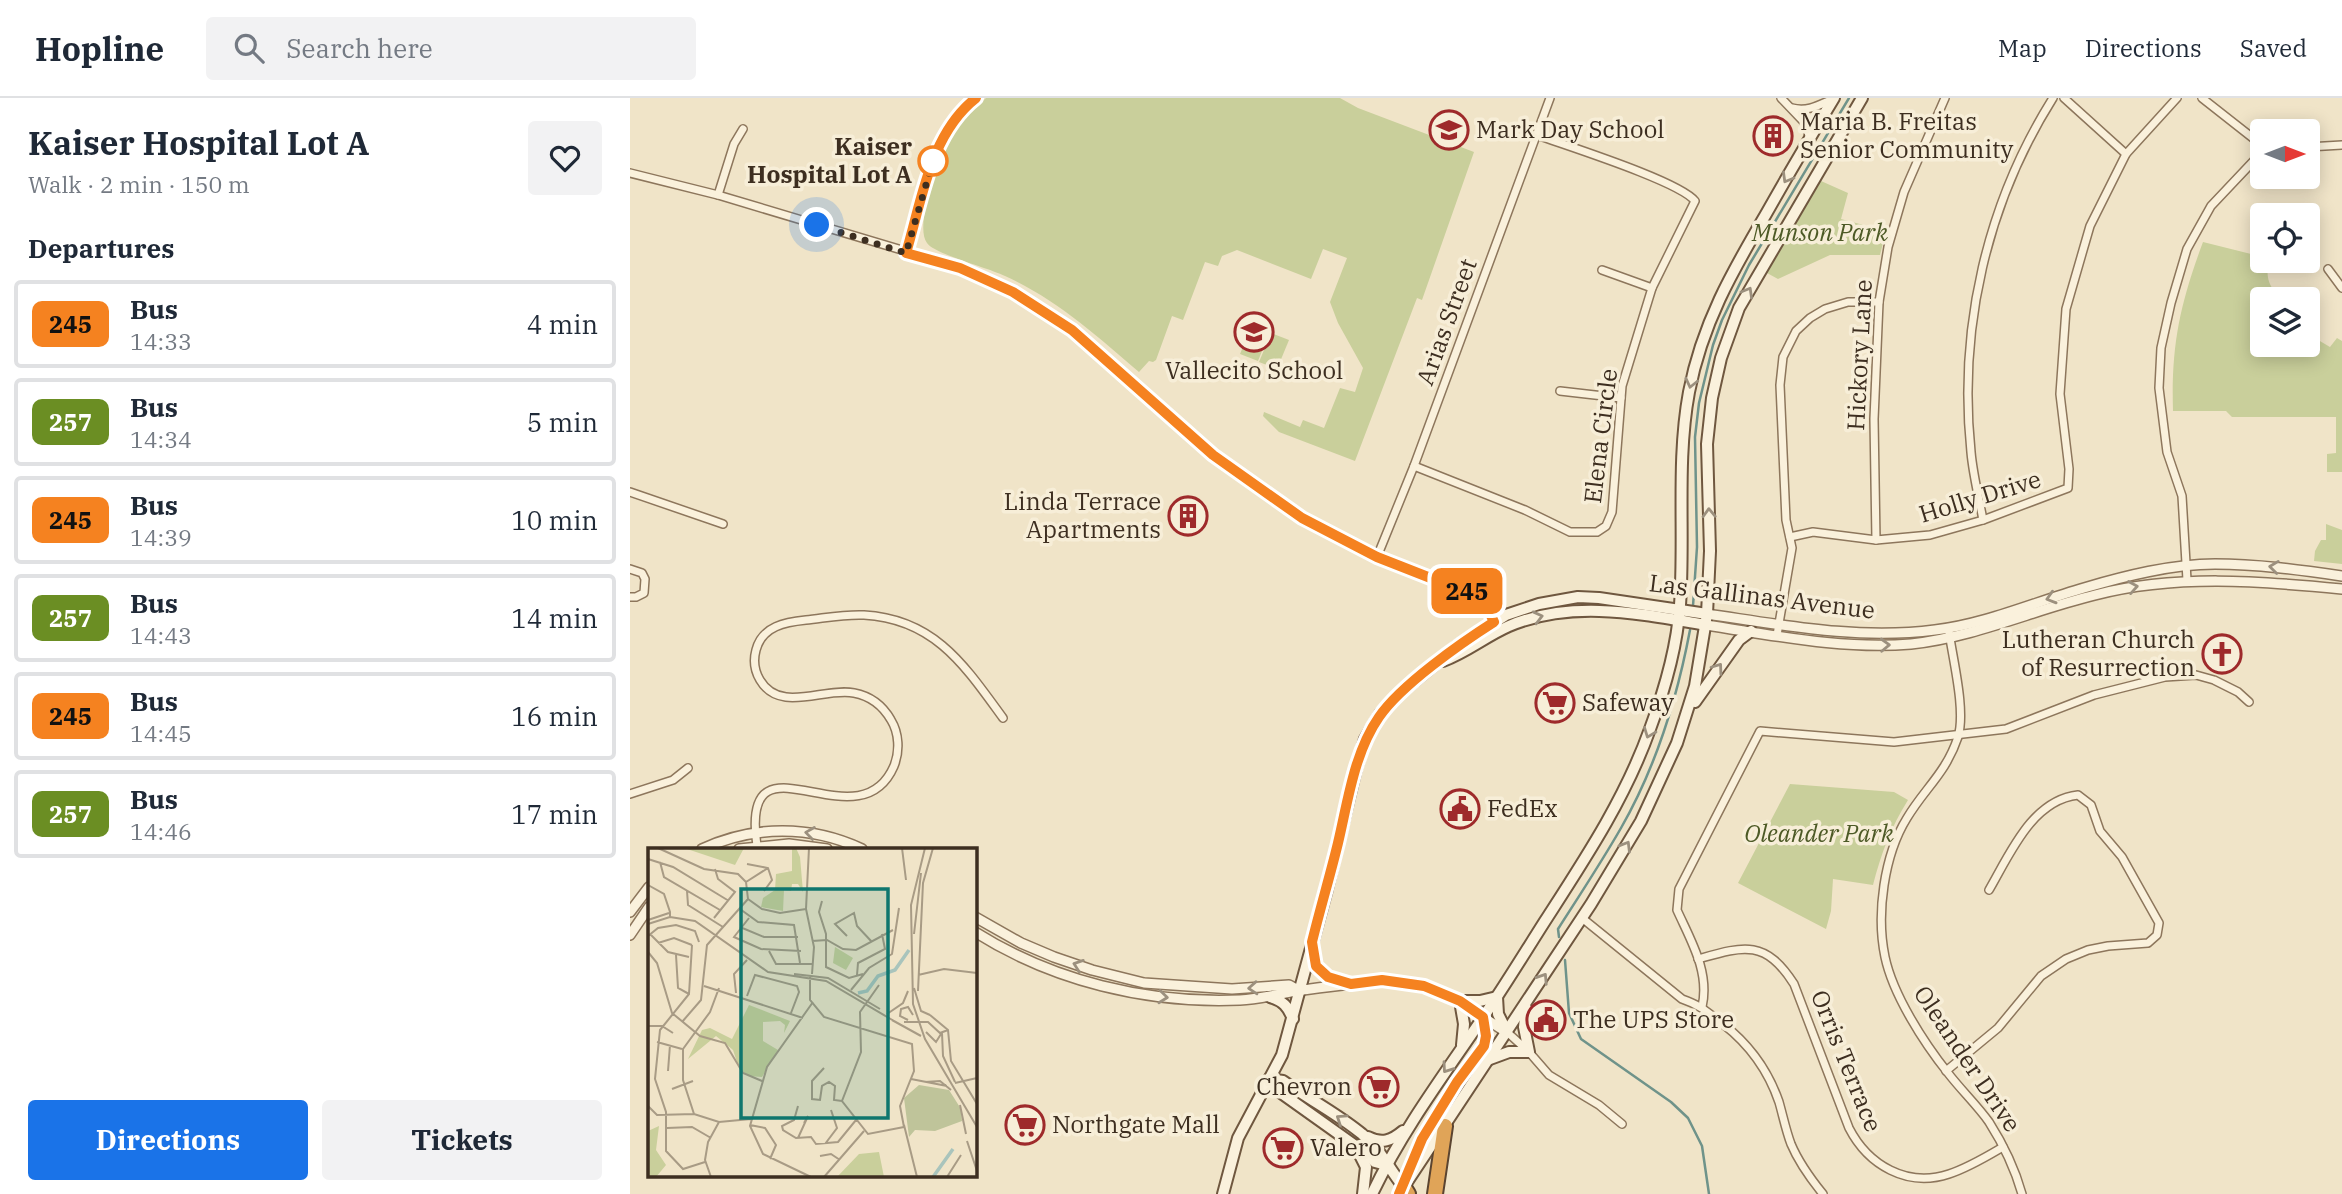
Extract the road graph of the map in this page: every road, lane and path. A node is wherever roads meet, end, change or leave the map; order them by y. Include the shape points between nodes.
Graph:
1 (976, 98) edge
2 (1550, 98) edge
3 (1781, 98) edge
4 (1834, 98) edge
5 (1862, 98) edge
6 (1945, 98) edge
7 (2053, 98) edge
8 (2064, 98) edge
9 (2177, 98) edge
10 (2202, 98) edge
11 (1791, 108) junction
12 (743, 129) dead end
13 (1537, 135) junction
14 (2250, 137) edge
15 (1810, 138) junction
16 (2342, 145) edge
17 (2320, 146) edge
18 (2126, 154) junction
19 (2250, 162) edge
20 (630, 173) edge
21 (718, 195) junction
22 (906, 253) junction
23 (2328, 269) dead end
24 (1602, 270) dead end
25 (1652, 288) junction
26 (2342, 288) edge
27 (1879, 302) junction
28 (1560, 391) dead end
29 (1621, 398) junction
30 (1414, 466) junction
31 (630, 492) edge
32 (1983, 520) junction
33 (723, 524) dead end
34 (1790, 537) junction
35 (1876, 540) junction
36 (1377, 557) junction
37 (2186, 567) junction
38 (630, 569) edge
39 (2342, 576) edge
40 (2187, 580) junction
41 (2342, 589) edge
42 (630, 597) edge
43 (1578, 597) junction
44 (1579, 610) junction
45 (1692, 617) junction
46 (1497, 627) junction
47 (1778, 630) junction
48 (1751, 631) junction
49 (1949, 634) junction
50 (2249, 702) dead end
51 (1689, 710) junction
52 (1003, 718) dead end
53 (1959, 734) junction
54 (688, 768) dead end
55 (630, 794) edge
56 (755, 833) junction
57 (757, 846) junction
58 (704, 848) edge
59 (745, 848) edge
60 (819, 848) edge
61 (859, 848) edge
62 (648, 888) edge
63 (1989, 890) dead end
64 (648, 908) edge
65 (630, 912) edge
66 (976, 918) edge
67 (1582, 918) junction
68 (976, 934) edge
69 (630, 935) edge
70 (1312, 942) junction
71 (1698, 959) junction
72 (1144, 983) junction
73 (1351, 984) junction
74 (1300, 991) junction
75 (1140, 995) junction
76 (1270, 997) junction
77 (1497, 997) junction
78 (1460, 1001) junction
79 (1526, 1003) junction
80 (1702, 1007) junction
81 (1483, 1017) junction
82 (1293, 1019) junction
83 (1507, 1032) junction
84 (1462, 1046) junction
85 (1529, 1052) junction
86 (1488, 1060) junction
87 (1946, 1071) junction
88 (1269, 1079) junction
89 (1622, 1124) dead end
90 (1445, 1126) junction
91 (1408, 1127) junction
92 (1362, 1134) junction
93 (1355, 1146) junction
94 (2003, 1147) junction
95 (1386, 1166) junction
96 (1403, 1191) edge
97 (1223, 1194) edge
98 (1363, 1194) edge
99 (1373, 1194) edge
100 (1436, 1194) edge
101 (1823, 1194) edge
102 (2022, 1194) edge

1 - 22 street via 948,127 936,150
2 - 13 street, Arias Street
3 - 11 street
4 - 11 street via 1811,109
4 - 15 main road
45 -> 5 main road via 1710,551 1707,444 1721,358 1739,308
6 - 27 street, Hickory Lane via 1904,192
7 - 32 street via 2010,178 1981,265 1968,385 1971,453
8 - 18 street
9 - 18 street, Holly Drive
10 - 14 street
11 - 15 street
12 - 21 street
13 - 25 street, Elena Circle via 1624,166 1695,201
13 - 30 street, Arias Street
15 -> 45 main road via 1722,290 1698,353 1683,442
16 - 17 street
18 - 32 street, Holly Drive via 2090,226 2066,309 2060,394 2068,488
19 - 37 street via 2211,206 2188,249 2161,348 2159,388 2167,452 2182,496
20 - 21 street
21 - 22 street
22 - 36 street via 960,268 1002,287 1072,330 1213,455 1302,518
23 - 26 street
24 - 25 street
25 - 29 street, Elena Circle
27 - 34 street via 1848,302 1825,309 1796,331 1783,357 1781,399
27 - 35 street, Hickory Lane via 1874,419
28 - 29 street
29 - 30 street, Elena Circle via 1612,512 1606,526 1597,532 1570,532
30 - 36 street, Arias Street
31 - 33 street
32 - 35 street, Holly Drive via 1930,535
34 - 35 street, Holly Drive via 1813,532
34 - 47 street
36 - 46 street via 1479,597
39 -> 37 street, Las Gallinas Avenue via 2265,566
37 - 40 street
37 -> 49 street, Las Gallinas Avenue via 2086,587
38 - 42 street via 642,573 645,585 643,593
40 - 41 street, Las Gallinas Avenue
49 -> 40 street, Las Gallinas Avenue via 2093,595
43 - 44 main road
43 - 45 main road, Las Gallinas Avenue via 1618,600
43 - 46 main road, Las Gallinas Avenue via 1506,615
44 - 45 main road, Las Gallinas Avenue
46 -> 44 main road, Las Gallinas Avenue
45 - 47 street, Las Gallinas Avenue
45 - 48 street, Las Gallinas Avenue
45 - 51 main road via 1702,657
45 -> 77 main road via 1613,815
46 - 70 main road, Las Gallinas Avenue via 1461,654 1437,663 1401,692 1365,739
47 - 48 street, Las Gallinas Avenue
47 - 49 street, Las Gallinas Avenue
51 -> 48 main road via 1739,640
49 - 53 street, Oleander Drive via 1959,692
50 - 53 street via 2214,680 2196,675 2165,677 2094,695 2006,729
67 -> 51 main road via 1641,821
52 - 56 street via 953,653 907,624 850,615 773,627 756,646 753,660 763,685 785,697 840,692 866,697 894,724 898,753 887,778 853,798 786,787 767,791 756,806
53 - 71 street via 1894,742 1760,731 1679,889 1678,910
53 - 87 street, Oleander Drive via 1945,768 1907,818 1891,854 1882,901 1889,968 1905,1010
54 - 55 street via 673,780
56 - 57 street
56 - 58 street
61 -> 56 street via 808,832
57 - 59 street
57 - 60 street
62 - 65 street
63 - 87 street via 2025,828 2058,800 2078,795 2091,805 2100,831 2122,857 2159,923 2157,935 2148,943 2108,946 2066,959 2041,976 1998,1028
64 - 69 street
72 -> 66 street via 1054,957
79 -> 67 main road
67 - 80 street via 1682,999
68 - 75 street via 1050,969
70 - 73 street via 1320,972
70 - 74 main road, Las Gallinas Avenue
71 - 80 street via 1704,975
71 - 94 street, Orris Terrace via 1735,948 1750,949 1784,968 1849,1128 1858,1145 1891,1172 1934,1178
74 -> 72 street via 1289,985 1232,989
72 - 75 street
73 - 74 street
73 - 78 street via 1405,982
74 - 76 street
74 - 82 main road, Las Gallinas Avenue
75 -> 76 street via 1220,1000
76 - 82 main road via 1283,1002
77 - 78 main road
77 - 81 main road
77 - 83 main road via 1498,1014
78 - 81 street
78 - 84 main road
79 - 83 main road
79 - 85 main road
80 - 101 street via 1737,1034 1767,1074 1791,1143
81 - 83 street
81 - 84 main road
81 - 96 main road via 1484,1046 1422,1139
82 - 88 main road, Las Gallinas Avenue
83 - 85 street
83 - 86 main road
84 -> 91 main road
85 - 86 main road via 1509,1052
85 - 89 street via 1549,1075
86 - 90 main road
87 - 94 street, Oleander Drive via 1988,1121
92 -> 88 main road via 1283,1081
88 - 93 main road via 1277,1090
88 - 97 main road, Las Gallinas Avenue via 1238,1138
90 - 96 main road
90 - 100 highway
91 - 92 main road via 1385,1142
91 - 95 main road
92 - 95 main road via 1381,1152
93 - 95 main road
93 - 98 main road via 1366,1167
94 - 102 street, Oleander Drive
95 - 96 main road
95 - 99 main road

